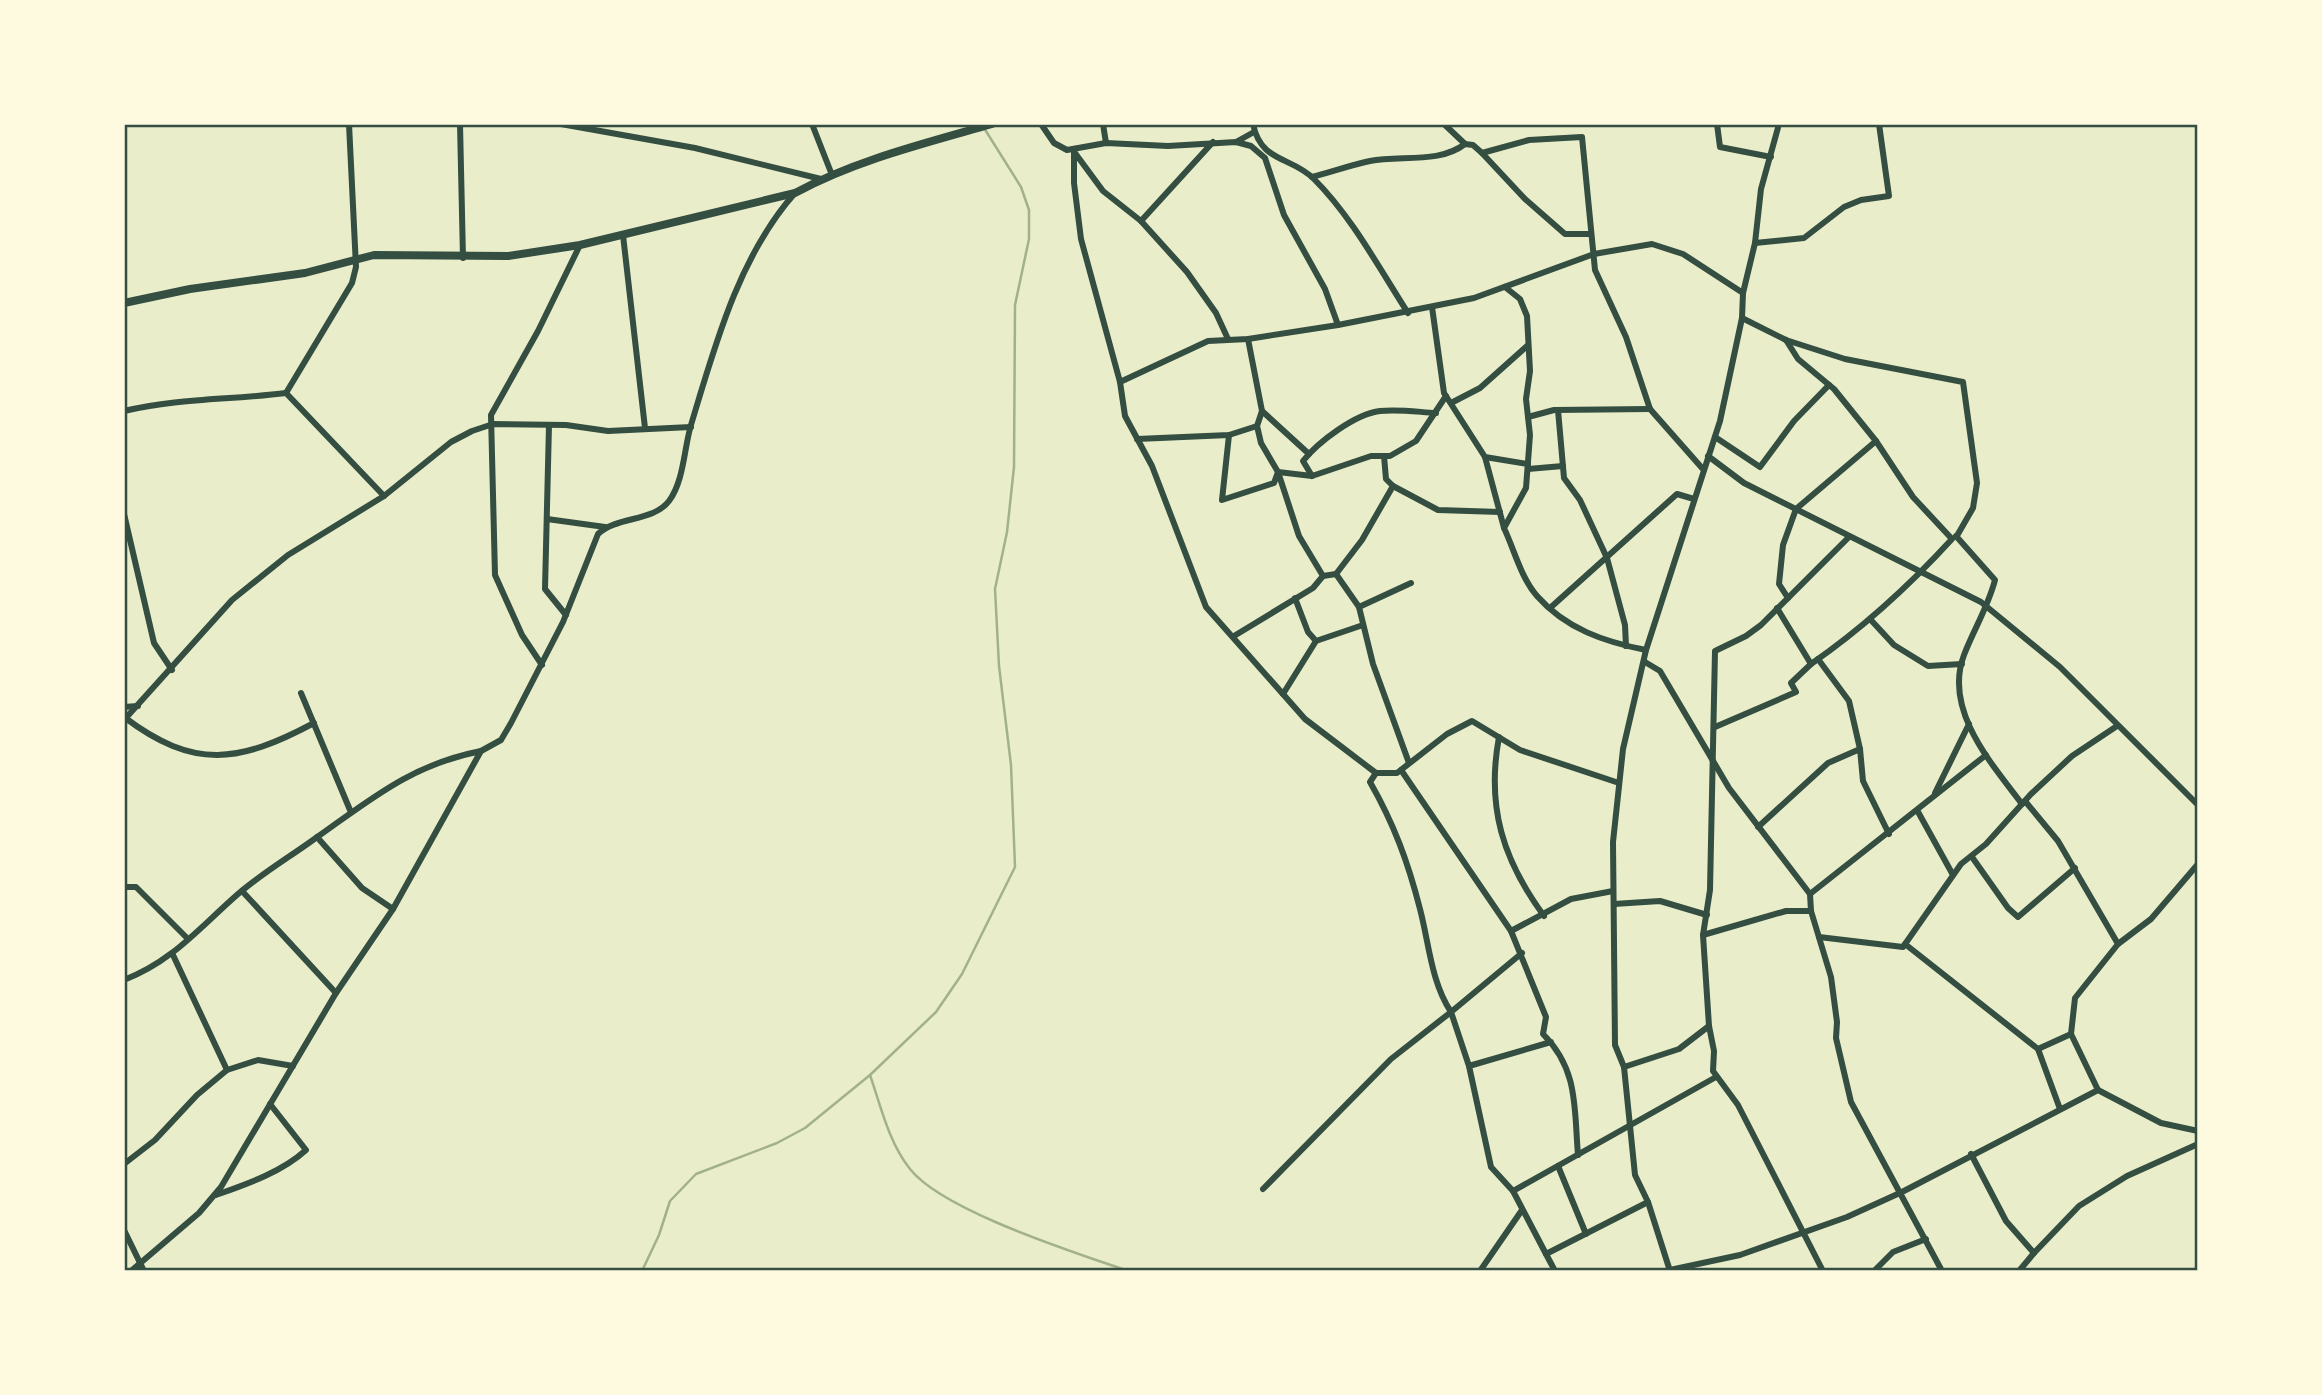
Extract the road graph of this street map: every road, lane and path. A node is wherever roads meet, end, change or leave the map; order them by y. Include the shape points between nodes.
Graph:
1 (349, 124) edge
2 (460, 124) edge
3 (561, 124) edge
4 (813, 124) edge
5 (992, 124) edge
6 (1041, 124) edge
7 (1103, 124) edge
8 (1444, 124) edge
9 (1717, 124) edge
10 (1779, 124) edge
11 (1879, 124) edge
12 (1253, 128) edge
13 (1213, 142) junction
14 (1236, 142) junction
15 (1106, 143) junction
16 (1465, 144) junction
17 (1075, 151) junction
18 (1482, 153) junction
19 (1269, 156) junction
20 (1771, 157) junction
21 (832, 175) junction
22 (1312, 177) junction
23 (821, 179) junction
24 (796, 193) junction
25 (1141, 221) junction
26 (1589, 234) junction
27 (623, 235) junction
28 (1755, 243) junction
29 (580, 245) junction
30 (1594, 254) junction
31 (463, 258) junction
32 (356, 259) junction
33 (1505, 287) junction
34 (1742, 293) junction
35 (124, 303) edge
36 (1432, 307) junction
37 (1408, 313) junction
38 (1742, 318) junction
39 (1338, 325) junction
40 (1228, 339) junction
41 (1248, 339) junction
42 (1786, 340) junction
43 (1527, 346) junction
44 (1120, 382) junction
45 (1829, 385) junction
46 (286, 393) junction
47 (1449, 400) junction
48 (1650, 409) junction
49 (1558, 410) junction
50 (124, 411) edge
51 (1262, 411) junction
52 (1436, 413) junction
53 (1528, 417) junction
54 (493, 424) junction
55 (549, 425) junction
56 (1257, 426) junction
57 (691, 427) junction
58 (645, 428) junction
59 (1229, 435) junction
60 (1715, 437) junction
61 (1138, 439) junction
62 (1876, 442) junction
63 (1309, 454) junction
64 (1384, 456) junction
65 (1708, 456) junction
66 (1485, 457) junction
67 (1563, 466) junction
68 (1528, 467) junction
69 (1702, 468) junction
70 (1278, 472) junction
71 (1312, 476) junction
72 (1392, 486) junction
73 (384, 496) junction
74 (1694, 499) junction
75 (1796, 509) junction
76 (1500, 512) junction
77 (124, 514) edge
78 (547, 519) junction
79 (605, 527) junction
80 (1504, 528) junction
81 (1849, 537) junction
82 (1955, 537) junction
83 (1607, 558) junction
84 (1921, 573) junction
85 (1336, 574) junction
86 (1323, 576) junction
87 (1411, 583) dead end
88 (1296, 598) junction
89 (1788, 598) junction
90 (1359, 607) junction
91 (1550, 608) junction
92 (1777, 608) junction
93 (1988, 608) junction
94 (566, 615) junction
95 (1870, 619) junction
96 (1363, 625) junction
97 (1234, 636) junction
98 (1316, 641) junction
99 (1626, 646) junction
100 (1646, 650) junction
101 (1818, 659) junction
102 (1645, 662) junction
103 (1811, 664) junction
104 (1962, 664) junction
105 (542, 665) junction
106 (172, 670) junction
107 (301, 693) dead end
108 (1283, 694) junction
109 (138, 706) junction
110 (124, 708) edge
111 (125, 718) edge
112 (314, 723) junction
113 (1969, 724) junction
114 (2117, 726) junction
115 (1714, 727) junction
116 (1499, 737) junction
117 (1860, 750) junction
118 (481, 751) junction
119 (1986, 755) junction
120 (1712, 758) junction
121 (1409, 763) junction
122 (1401, 770) junction
123 (1376, 774) junction
124 (1619, 783) junction
125 (1933, 797) junction
126 (2024, 802) junction
127 (2198, 805) edge
128 (350, 810) junction
129 (1917, 810) junction
130 (1758, 827) junction
131 (1889, 834) junction
132 (317, 837) junction
133 (1972, 857) junction
134 (2198, 864) edge
135 (2075, 868) junction
136 (1953, 875) junction
137 (124, 887) edge
138 (242, 891) junction
139 (1613, 891) junction
140 (1810, 894) junction
141 (1614, 904) junction
142 (393, 909) junction
143 (1811, 911) junction
144 (1707, 915) junction
145 (1544, 916) junction
146 (1511, 931) junction
147 (1703, 935) junction
148 (1819, 937) junction
149 (188, 939) junction
150 (1905, 944) junction
151 (2118, 944) junction
152 (1522, 953) junction
153 (173, 955) junction
154 (124, 980) edge
155 (336, 993) junction
156 (1451, 1012) junction
157 (1709, 1026) junction
158 (2071, 1034) junction
159 (1550, 1042) junction
160 (2038, 1049) junction
161 (293, 1066) junction
162 (1469, 1066) junction
163 (1624, 1067) junction
164 (227, 1070) junction
165 (1716, 1077) junction
166 (2098, 1090) junction
167 (270, 1104) junction
168 (2060, 1109) junction
169 (1629, 1128) junction
170 (2198, 1131) edge
171 (2198, 1144) edge
172 (1578, 1154) junction
173 (1971, 1154) junction
174 (124, 1164) edge
175 (1559, 1166) junction
176 (1263, 1189) dead end
177 (1513, 1191) junction
178 (1902, 1192) junction
179 (215, 1195) junction
180 (1648, 1202) junction
181 (1522, 1210) junction
182 (124, 1230) edge
183 (1804, 1232) junction
184 (1586, 1234) junction
185 (1926, 1239) junction
186 (2034, 1253) junction
187 (1546, 1254) junction
188 (139, 1264) junction
189 (1670, 1270) edge
190 (131, 1271) edge
191 (144, 1271) edge
192 (1479, 1271) edge
193 (1555, 1271) edge
194 (1823, 1271) edge
195 (1874, 1271) edge
196 (1942, 1271) edge
197 (2019, 1271) edge

1 - 32 street
2 - 31 street
3 - 23 street via 695,148
4 - 21 street
5 - 21 street
6 - 17 street via 1054,143
7 - 15 street
8 - 16 street
9 - 20 street via 1720,148
10 - 20 street
11 - 28 street via 1889,196 1844,207 1804,238
12 - 14 street
12 - 19 street
13 - 14 street
13 - 15 street via 1168,146
13 - 25 street
14 - 19 street
15 - 17 street
16 - 18 street
16 - 22 street via 1436,156 1369,161
17 - 25 street via 1103,191
17 - 44 street via 1081,239
18 - 26 street via 1525,200 1565,234
18 - 26 street via 1529,140 1582,138
19 - 22 street
19 - 39 street via 1284,215 1325,289
20 - 28 street via 1761,189
21 - 23 street
22 - 37 street via 1337,205
23 - 24 street
24 - 27 street
24 - 57 street via 774,217 740,283
25 - 40 street via 1187,272
26 - 30 street
27 - 29 street
27 - 58 street
28 - 34 street
29 - 31 street
29 - 54 street via 491,415
30 - 33 street
30 - 34 street via 1652,244 1683,254
30 - 48 street via 1595,270 1626,337
31 - 32 street via 392,254
32 - 35 street via 306,273
32 - 46 street via 352,283
33 - 36 street
33 - 43 street via 1520,299 1527,316
34 - 38 street
36 - 37 street
36 - 47 street via 1434,340
37 - 39 street
38 - 42 street
38 - 60 street
39 - 41 street
40 - 41 street
40 - 44 street via 1208,341
41 - 51 street
42 - 45 street via 1798,359
42 - 82 street via 1845,359 1963,382 1977,483 1973,508
43 - 47 street via 1480,388
43 - 53 street
44 - 61 street via 1125,416
45 - 60 street via 1794,421 1760,467
45 - 62 street
46 - 50 street via 213,401 182,399
46 - 73 street
47 - 52 street
47 - 66 street
48 - 49 street
48 - 69 street
49 - 53 street
49 - 67 street
51 - 56 street
51 - 63 street
52 - 63 street via 1377,411 1318,442
52 - 64 street via 1416,441
53 - 68 street
54 - 55 street
54 - 73 street via 451,442
54 - 105 street via 495,575 522,635
55 - 58 street via 608,431
55 - 78 street
56 - 59 street
56 - 70 street
57 - 58 street
57 - 79 street via 676,490 668,503
59 - 61 street
59 - 70 street via 1222,500 1274,483
60 - 65 street
61 - 97 street via 1206,607
62 - 75 street
62 - 82 street via 1913,497
63 - 71 street via 1303,461
64 - 71 street
64 - 72 street via 1385,479
65 - 69 street
65 - 75 street via 1744,483
66 - 68 street
66 - 76 street
67 - 68 street
67 - 83 street via 1564,478 1580,500
68 - 80 street via 1526,488
69 - 74 street
70 - 71 street
70 - 86 street via 1299,536
72 - 76 street via 1438,510
72 - 85 street via 1362,540
73 - 106 street via 288,555 232,600
74 - 83 street via 1677,494
74 - 100 street
75 - 81 street
75 - 89 street via 1783,545 1780,571 1779,584
76 - 80 street
77 - 106 street via 153,643
78 - 79 street
78 - 94 street via 545,589
79 - 94 street via 591,545
80 - 91 street via 1527,580
81 - 84 street
81 - 89 street
82 - 84 street
82 - 93 street via 1995,580
83 - 91 street
83 - 99 street
84 - 93 street
84 - 95 street
85 - 86 street
85 - 90 street
86 - 88 street
87 - 90 street
88 - 97 street
88 - 98 street
89 - 92 street
90 - 96 street
91 - 99 street via 1604,642
92 - 103 street
92 - 115 street via 1746,636 1715,651
93 - 104 street
93 - 114 street via 2060,667
94 - 105 street
95 - 101 street
95 - 104 street via 1894,645 1928,666
96 - 98 street
96 - 121 street
97 - 108 street
98 - 108 street
99 - 100 street
100 - 102 street
101 - 103 street
101 - 117 street via 1849,701
102 - 120 street via 1660,671
102 - 124 street
103 - 115 street via 1791,683 1796,692
104 - 113 street via 1962,700
105 - 118 street via 501,740
106 - 109 street
107 - 112 street
108 - 123 street via 1305,719
109 - 110 street
109 - 111 street
111 - 112 street via 174,749 214,756 282,740
112 - 128 street
113 - 119 street
113 - 125 street
114 - 126 street via 2072,755
114 - 127 street
115 - 120 street
116 - 121 street via 1472,721
116 - 124 street via 1520,750
116 - 145 street via 1495,798 1502,842
117 - 130 street via 1828,763
117 - 131 street via 1863,781
118 - 128 street via 445,758
118 - 142 street
119 - 125 street
119 - 126 street
120 - 130 street
120 - 144 street
121 - 122 street
122 - 123 street
122 - 146 street
123 - 156 street via 1370,782 1394,825 1440,995
124 - 139 street
125 - 129 street
126 - 133 street
126 - 135 street
128 - 132 street
129 - 131 street
129 - 136 street
130 - 140 street
131 - 140 street
132 - 138 street
132 - 142 street via 362,888
133 - 135 street via 2018,917
133 - 136 street
134 - 151 street via 2151,919
135 - 151 street
136 - 150 street
137 - 149 street via 136,887
138 - 149 street
138 - 155 street
139 - 141 street
139 - 145 street via 1571,900
140 - 143 street
141 - 144 street via 1660,901
141 - 163 street via 1615,1045
142 - 155 street
143 - 147 street via 1786,911
143 - 148 street
144 - 147 street
145 - 146 street
146 - 152 street
147 - 157 street
148 - 150 street via 1871,945
148 - 178 street via 1830,975 1845,1083
149 - 153 street
150 - 160 street
151 - 158 street via 2075,998
152 - 156 street
152 - 159 street via 1546,1017 1543,1034
153 - 154 street
153 - 164 street
155 - 161 street
156 - 162 street
156 - 176 street via 1391,1059
157 - 163 street via 1679,1049
157 - 165 street
158 - 160 street
158 - 166 street
159 - 162 street
159 - 172 street via 1576,1095
160 - 168 street
161 - 164 street via 258,1060
161 - 167 street
162 - 177 street via 1490,1167
163 - 169 street
164 - 174 street
165 - 169 street
165 - 183 street via 1738,1105
166 - 168 street
166 - 170 street via 2161,1123
167 - 179 street
167 - 179 street via 306,1150 245,1185
168 - 173 street
169 - 172 street
169 - 180 street via 1635,1175
171 - 186 street via 2127,1176 2079,1206
172 - 175 street
173 - 178 street
173 - 186 street via 2006,1221
175 - 177 street
175 - 184 street
177 - 181 street
178 - 183 street
178 - 185 street
179 - 188 street
180 - 184 street
180 - 189 street
181 - 187 street
181 - 192 street
182 - 188 street
183 - 189 street via 1740,1255
183 - 194 street
184 - 187 street
185 - 195 street via 1894,1252
185 - 196 street
186 - 197 street
187 - 193 street
188 - 190 street
188 - 191 street

